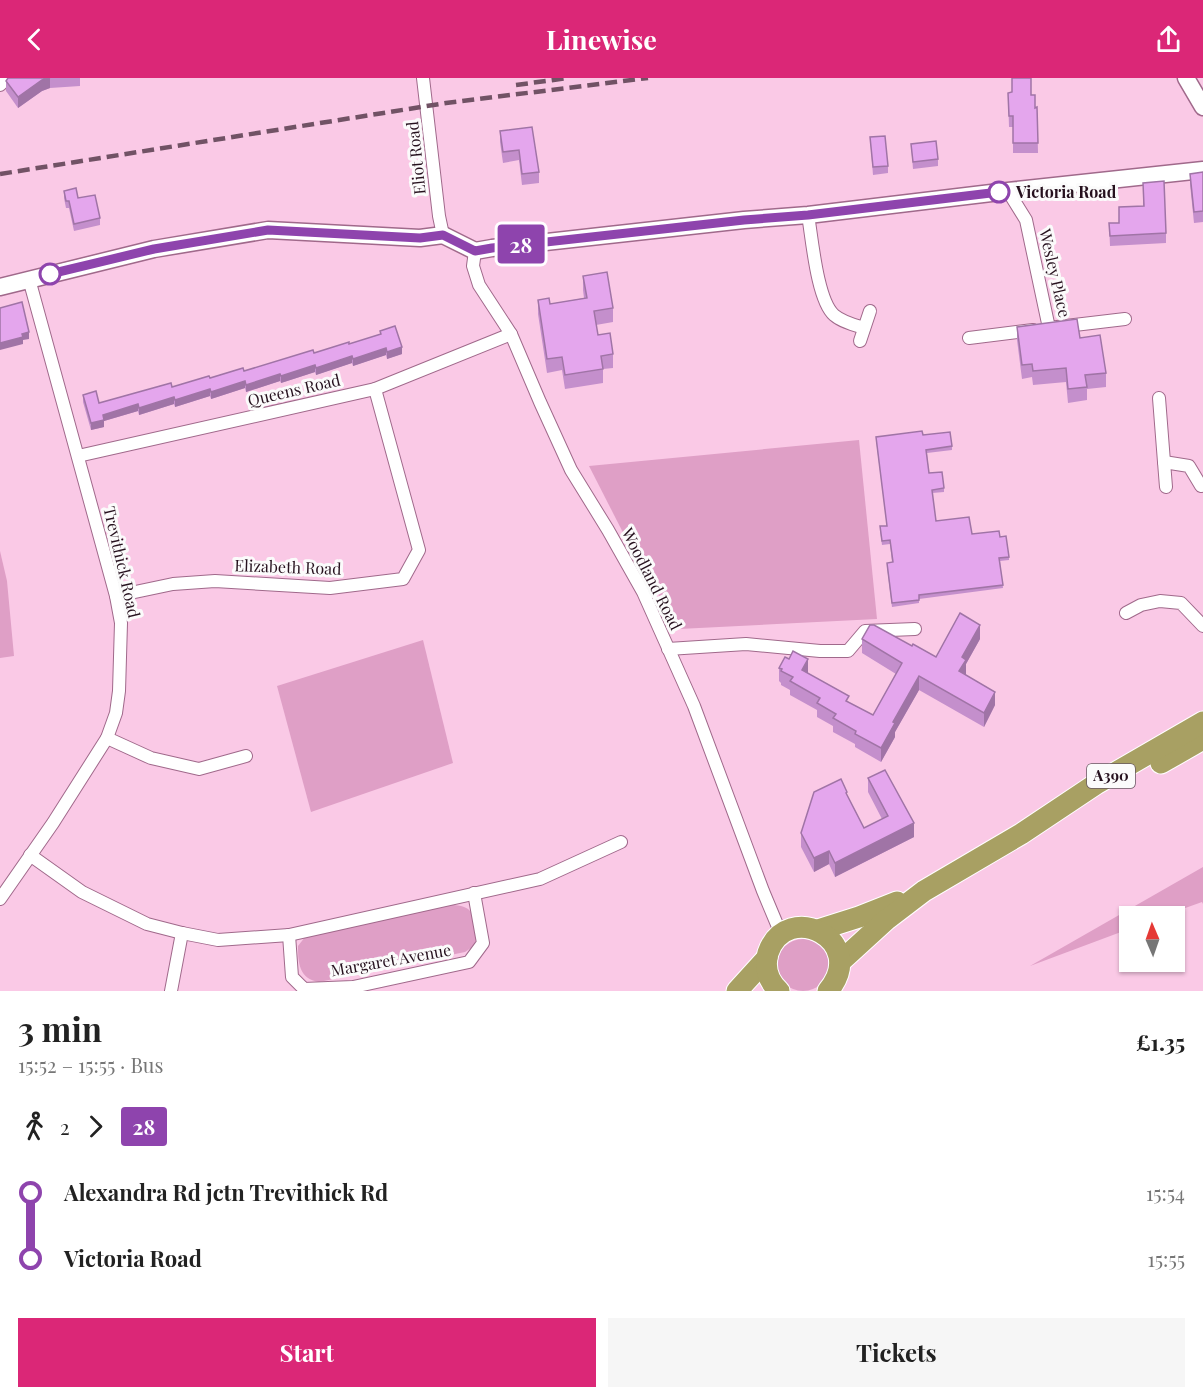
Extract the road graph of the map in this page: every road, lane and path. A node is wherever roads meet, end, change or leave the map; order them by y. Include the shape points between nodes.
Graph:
1 (7, 78) edge
2 (423, 78) edge
3 (1186, 78) edge
4 (0, 85) edge
5 (1203, 107) edge
6 (1203, 170) edge
7 (1008, 191) junction
8 (808, 215) junction
9 (443, 235) junction
10 (475, 251) junction
11 (29, 279) junction
12 (0, 287) edge
13 (870, 311) dead end
14 (1125, 319) dead end
15 (864, 328) junction
16 (1049, 328) junction
17 (511, 334) junction
18 (969, 338) dead end
19 (860, 341) dead end
20 (375, 389) junction
21 (1159, 398) dead end
22 (78, 456) junction
23 (1164, 462) junction
24 (1201, 486) dead end
25 (1166, 487) dead end
26 (116, 596) junction
27 (1126, 613) dead end
28 (1203, 626) edge
29 (915, 628) dead end
30 (668, 649) junction
31 (1203, 722) edge
32 (107, 738) junction
33 (1203, 739) edge
34 (246, 756) dead end
35 (1021, 834) junction
36 (621, 842) dead end
37 (30, 855) junction
38 (924, 891) junction
39 (474, 893) junction
40 (0, 898) edge
41 (818, 930) junction
42 (182, 933) junction
43 (782, 934) junction
44 (289, 935) junction
45 (767, 958) junction
46 (840, 962) junction
47 (171, 991) edge
48 (737, 991) edge
49 (779, 991) edge
50 (828, 991) edge

1 - 4 street
2 - 9 street, Eliot Road
3 - 5 street
6 - 7 street
7 - 8 street
7 - 16 street, Wesley Place via 1026,219
8 - 10 street
8 - 15 street via 826,304 838,318
9 - 10 street
9 - 11 street via 420,238 268,230 154,249
10 - 17 street, Woodland Road via 473,266 479,285
11 - 12 street
11 - 22 street, Trevithick Road
13 - 15 street
14 - 16 street, Wesley Place
15 - 19 street
16 - 18 street
17 - 20 street, Queens Road
17 - 30 street, Woodland Road via 571,470 643,592
20 - 22 street, Queens Road
20 - 26 street, Elizabeth Road via 419,550 403,579 330,588 215,581 173,584
21 - 23 street
22 - 26 street, Trevithick Road
23 - 24 street via 1189,466
23 - 25 street
26 - 32 street, Trevithick Road via 121,623 119,691
27 - 28 street via 1160,601 1181,603
29 - 30 street via 865,631 848,651 746,644
30 - 43 street, Woodland Road
31 - 35 highway, A390 via 1096,784
32 - 34 street via 151,758 199,769
32 - 37 street, Trevithick Road
33 - 35 highway, A390 via 1109,792
35 - 38 highway, A390
36 - 39 street via 540,879
37 - 40 street, Trevithick Road
37 - 42 street via 82,892 147,924
38 - 41 highway, A390
38 - 46 highway, A390 via 885,920
39 - 44 street
39 - 44 street, Margaret Avenue via 483,943 469,962 353,987 303,989 292,977
41 - 43 highway, A390 via 800,927
41 - 46 highway via 835,945
42 - 44 street via 218,940
42 - 47 street
43 - 45 highway
45 - 48 highway
45 - 49 highway via 771,982
46 - 50 highway, A390 via 840,971

